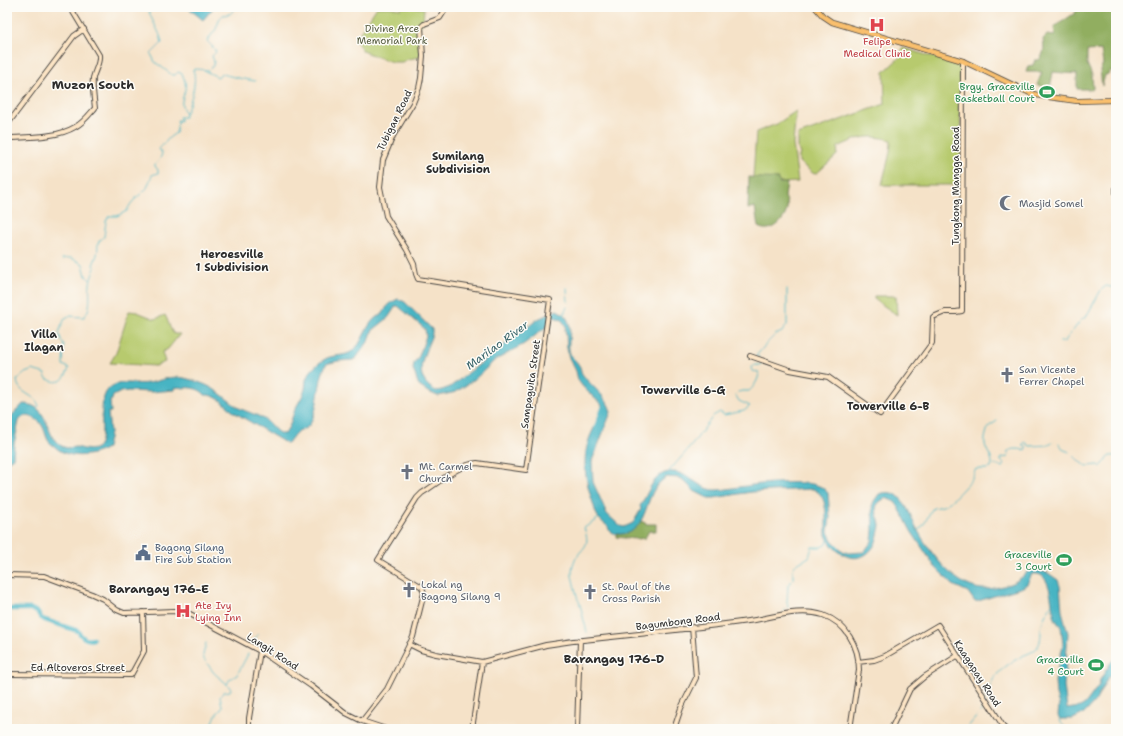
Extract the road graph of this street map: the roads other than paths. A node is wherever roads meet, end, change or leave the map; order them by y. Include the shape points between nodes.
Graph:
1 (70, 7) edge
2 (447, 7) edge
3 (815, 7) edge
4 (84, 29) junction
5 (963, 61) junction
6 (1116, 100) edge
7 (7, 125) edge
8 (7, 138) edge
9 (1116, 152) edge
10 (1116, 194) edge
11 (550, 300) joint
12 (750, 356) dead end
13 (7, 575) edge
14 (143, 612) junction
15 (692, 627) junction
16 (580, 640) junction
17 (409, 644) junction
18 (260, 651) junction
19 (957, 656) junction
20 (482, 662) junction
21 (858, 662) junction
22 (7, 674) edge
23 (362, 721) junction
24 (249, 729) edge
25 (386, 729) edge
26 (472, 729) edge
27 (577, 729) edge
28 (674, 729) edge
29 (850, 729) edge
30 (891, 729) edge
31 (1005, 729) edge

1 - 4 street
2 - 11 street, Tubigan Road via 440,18 421,27 422,60 419,88 393,136 383,164 380,191 386,216 407,250 418,279
3 - 5 main road via 827,19 838,24
4 - 7 street via 74,36
4 - 8 street via 99,55 93,82 95,108 81,123 68,130
5 - 6 main road via 1041,96 1077,101
5 - 12 street, Tungkong Mangga Road via 962,311 944,312 933,317 932,343 880,414 828,377 790,370
9 - 10 street
11 - 17 street, Sampaguita Street via 526,470 477,463 458,470 420,494 378,560 422,587 424,592 416,630
13 - 14 street, Langit Road via 44,576 103,599 121,612
14 - 18 street, Langit Road via 173,611 190,614
14 - 22 street, Ed Altoveros Street via 144,651 131,675
15 - 16 street, Bagumbong Road
15 - 21 street, Bagumbong Road via 817,613 833,619 844,628 852,641
15 - 28 street via 696,678
16 - 20 street, Bagumbong Road via 546,645
16 - 27 street
17 - 20 street, Bagumbong Road via 436,654
17 - 23 street via 385,693
18 - 23 street, Langit Road via 343,711
18 - 24 street
19 - 21 street, Kaagapay Road via 938,625 884,656
19 - 30 street via 910,689
19 - 31 street, Kaagapay Road
20 - 26 street
21 - 29 street, Bagumbong Road via 858,679
23 - 25 street, Langit Road

